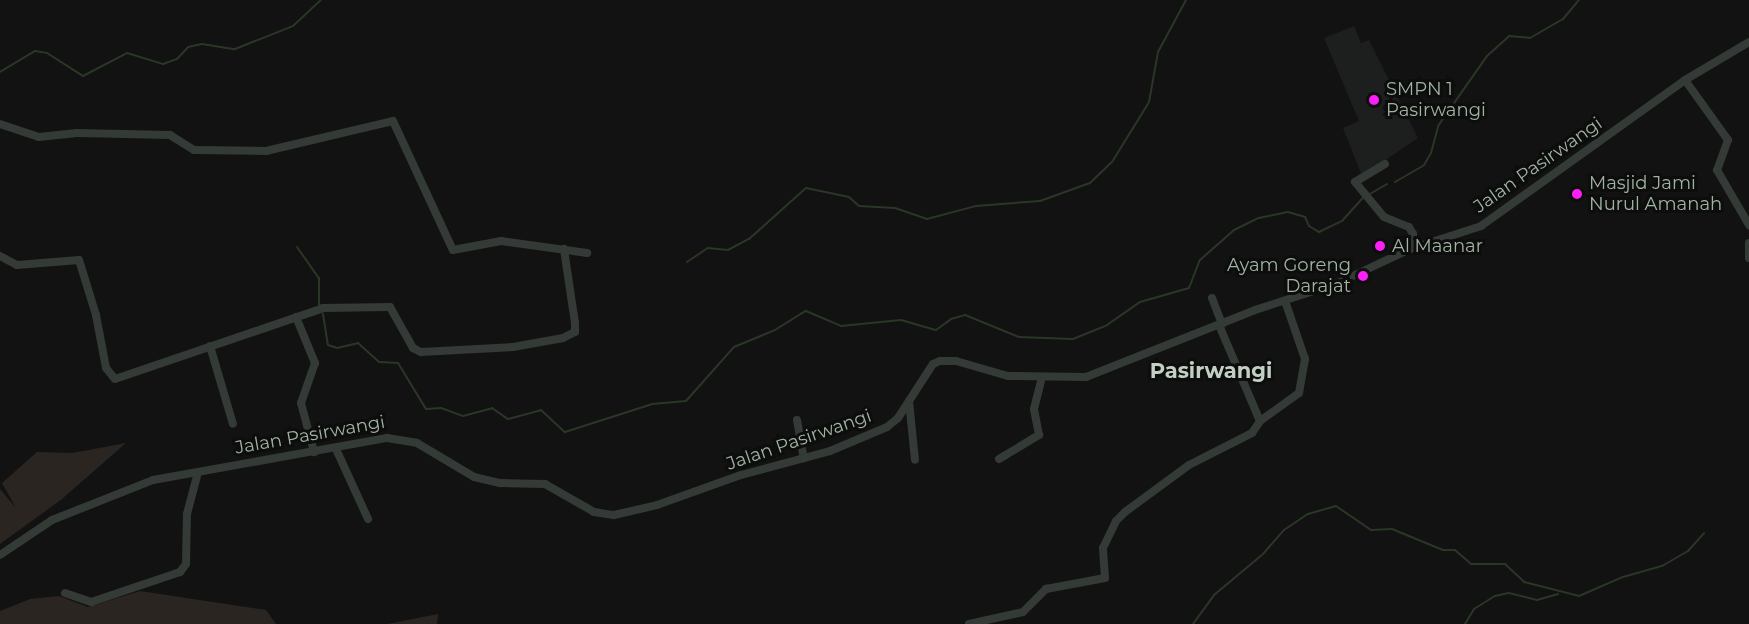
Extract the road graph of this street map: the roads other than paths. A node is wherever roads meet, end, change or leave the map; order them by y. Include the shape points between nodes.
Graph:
1 (1749, 42) edge
2 (1685, 80) junction
3 (0, 124) edge
4 (1385, 164) dead end
5 (1749, 225) edge
6 (1749, 243) edge
7 (564, 249) junction
8 (1410, 249) junction
9 (587, 253) dead end
10 (0, 256) edge
11 (1749, 258) edge
12 (1212, 298) dead end
13 (1285, 301) junction
14 (296, 317) junction
15 (1221, 324) junction
16 (210, 346) junction
17 (1042, 378) junction
18 (909, 401) junction
19 (797, 420) dead end
20 (1260, 421) junction
21 (233, 424) dead end
22 (336, 449) junction
23 (314, 452) junction
24 (804, 458) junction
25 (999, 459) dead end
26 (915, 460) dead end
27 (198, 472) junction
28 (368, 519) dead end
29 (0, 555) edge
30 (64, 593) dead end
31 (969, 624) edge

1 - 2 street, Jalan Pasirwangi
2 - 5 street via 1728,140 1718,173
2 - 8 street, Jalan Pasirwangi via 1481,226
3 - 7 street via 39,137 77,133 170,135 194,150 266,151 393,121 453,250 501,241
4 - 8 street via 1355,182 1384,218 1409,227 1413,234
6 - 11 street
7 - 9 street
7 - 14 street via 575,328 573,334 563,338 513,346 421,352 413,348 390,307 324,308
8 - 13 street, Jalan Pasirwangi via 1338,283
10 - 16 street via 17,265 79,260 106,368 115,379
12 - 15 street
13 - 15 street, Jalan Pasirwangi
13 - 20 street via 1303,345 1303,386
14 - 16 street
14 - 23 street via 315,363 301,403
15 - 17 street, Jalan Pasirwangi via 1086,377
15 - 20 street
16 - 21 street
17 - 18 street, Jalan Pasirwangi via 998,374 943,360 933,364
17 - 25 street via 1035,409 1039,435
18 - 24 street, Jalan Pasirwangi via 887,427
18 - 26 street
19 - 24 street
20 - 31 street via 1252,433 1189,465 1125,512 1103,549 1105,578 1046,588 1023,612
22 - 23 street, Jalan Pasirwangi
22 - 24 street, Jalan Pasirwangi via 387,438 408,439 474,477 500,483 545,484 584,508 614,515
22 - 28 street
23 - 27 street, Jalan Pasirwangi
27 - 29 street, Jalan Pasirwangi via 153,480 64,514 33,530
27 - 30 street via 186,514 186,564 180,572 91,602

